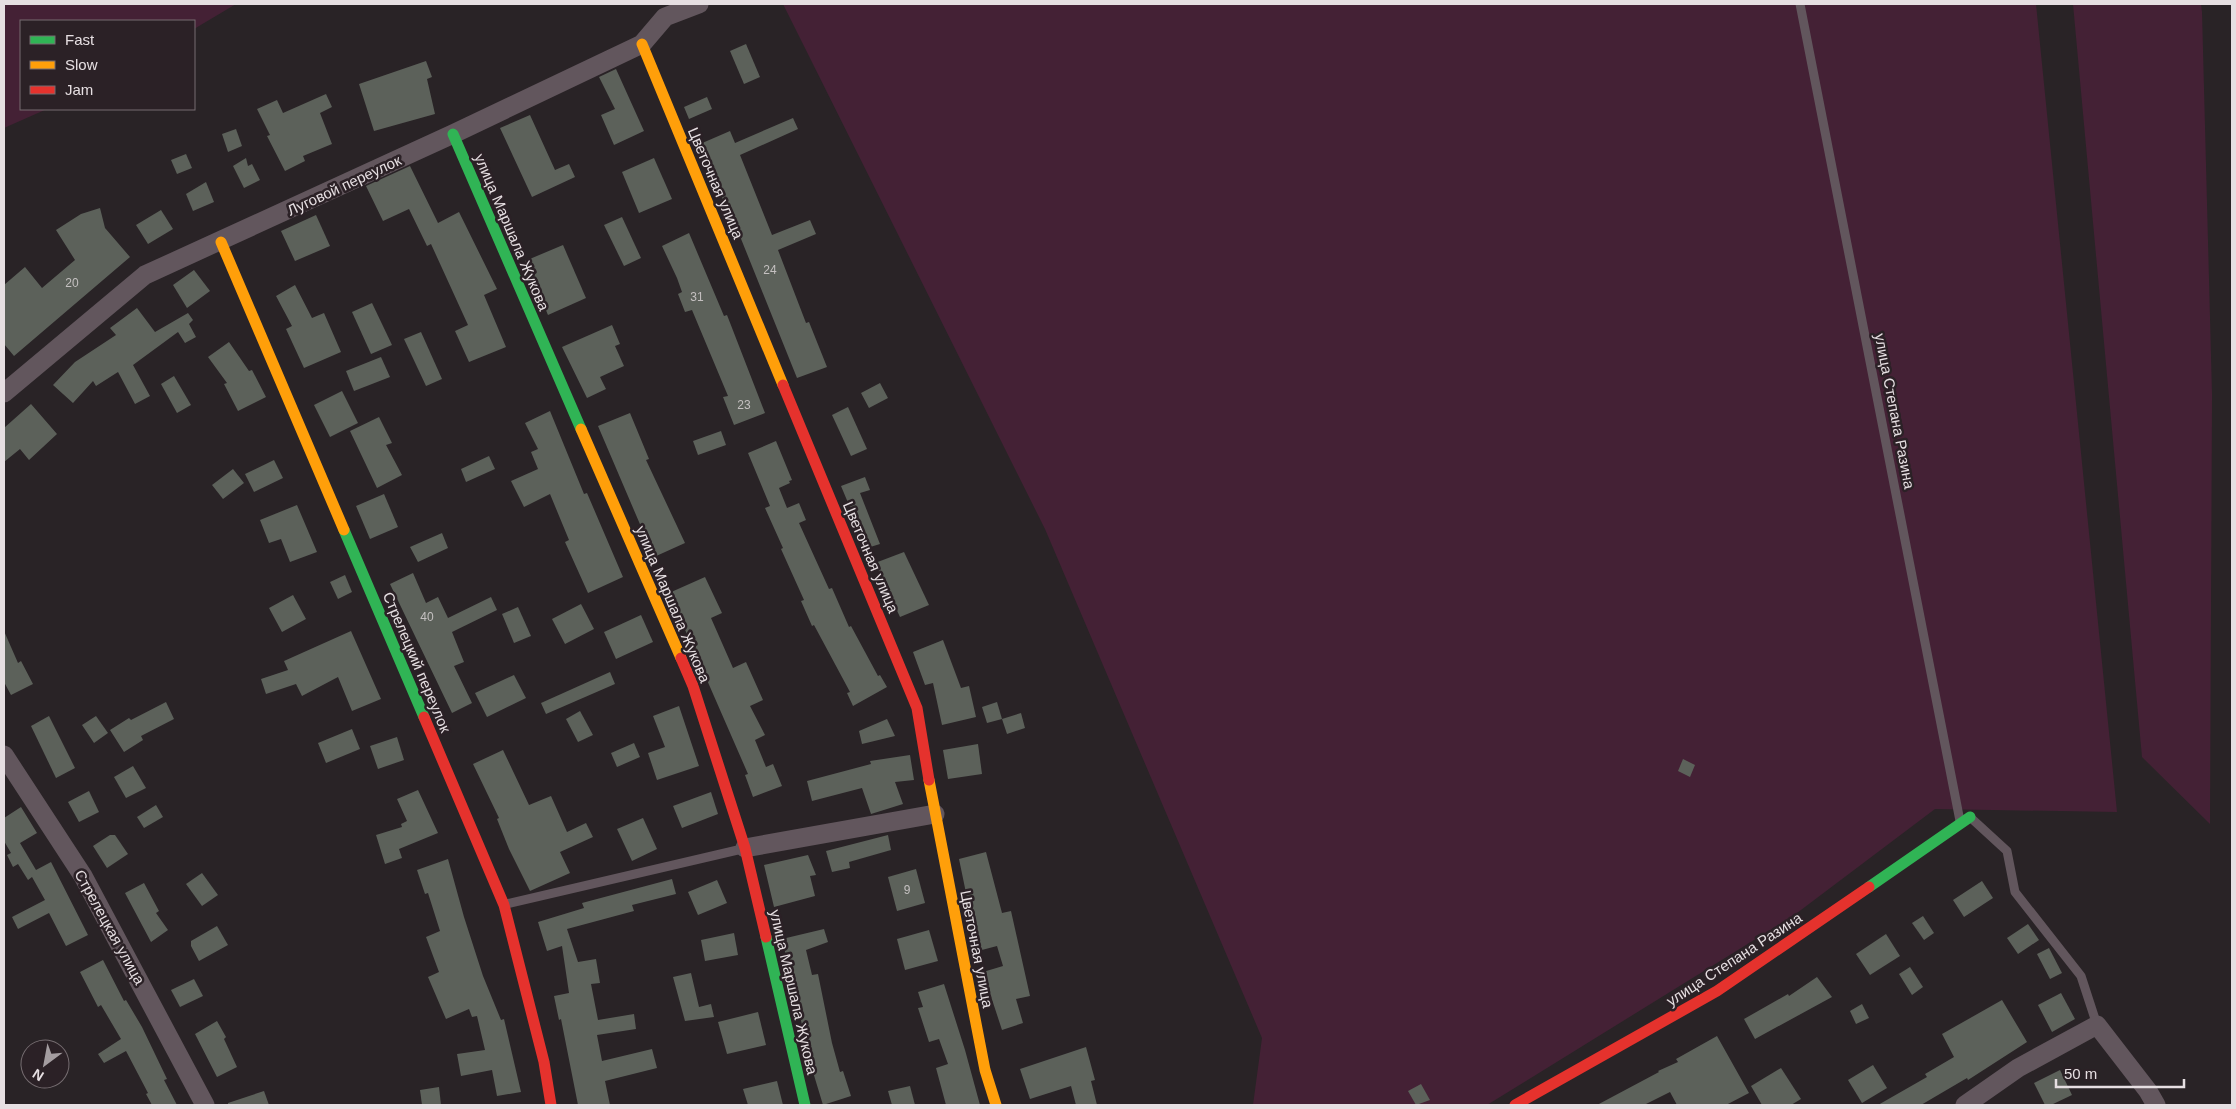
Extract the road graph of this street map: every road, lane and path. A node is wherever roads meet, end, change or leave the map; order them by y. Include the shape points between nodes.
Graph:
1 (699, 4) edge
2 (1800, 4) edge
3 (642, 44) junction
4 (453, 134) junction
5 (221, 242) junction
6 (4, 393) edge
7 (4, 755) edge
8 (935, 814) junction
9 (1965, 820) junction
10 (745, 848) junction
11 (504, 905) junction
12 (2097, 1026) junction
13 (205, 1105) edge
14 (551, 1105) edge
15 (805, 1105) edge
16 (996, 1105) edge
17 (1515, 1105) edge
18 (1965, 1105) edge
19 (2156, 1105) edge

1 - 3 street, Луговой переулок via 665,17
2 - 9 lane, улица Степана Разина
3 - 4 street, Луговой переулок
3 - 8 street, Цветочная улица via 918,708
4 - 5 street, Луговой переулок
4 - 10 street, улица Маршала Жукова via 692,686
5 - 6 street, Луговой переулок via 145,275
5 - 11 street, Стрелецкий переулок
7 - 13 street, Стрелецкая улица via 83,876
8 - 10 street
8 - 16 street, Цветочная улица via 986,1070
9 - 12 lane via 2007,851 2015,892 2081,976
9 - 17 street, улица Степана Разина via 1717,991
10 - 11 lane
10 - 15 street, улица Маршала Жукова
11 - 14 street, Стрелецкий переулок via 544,1062
12 - 18 street via 2018,1068
12 - 19 street

